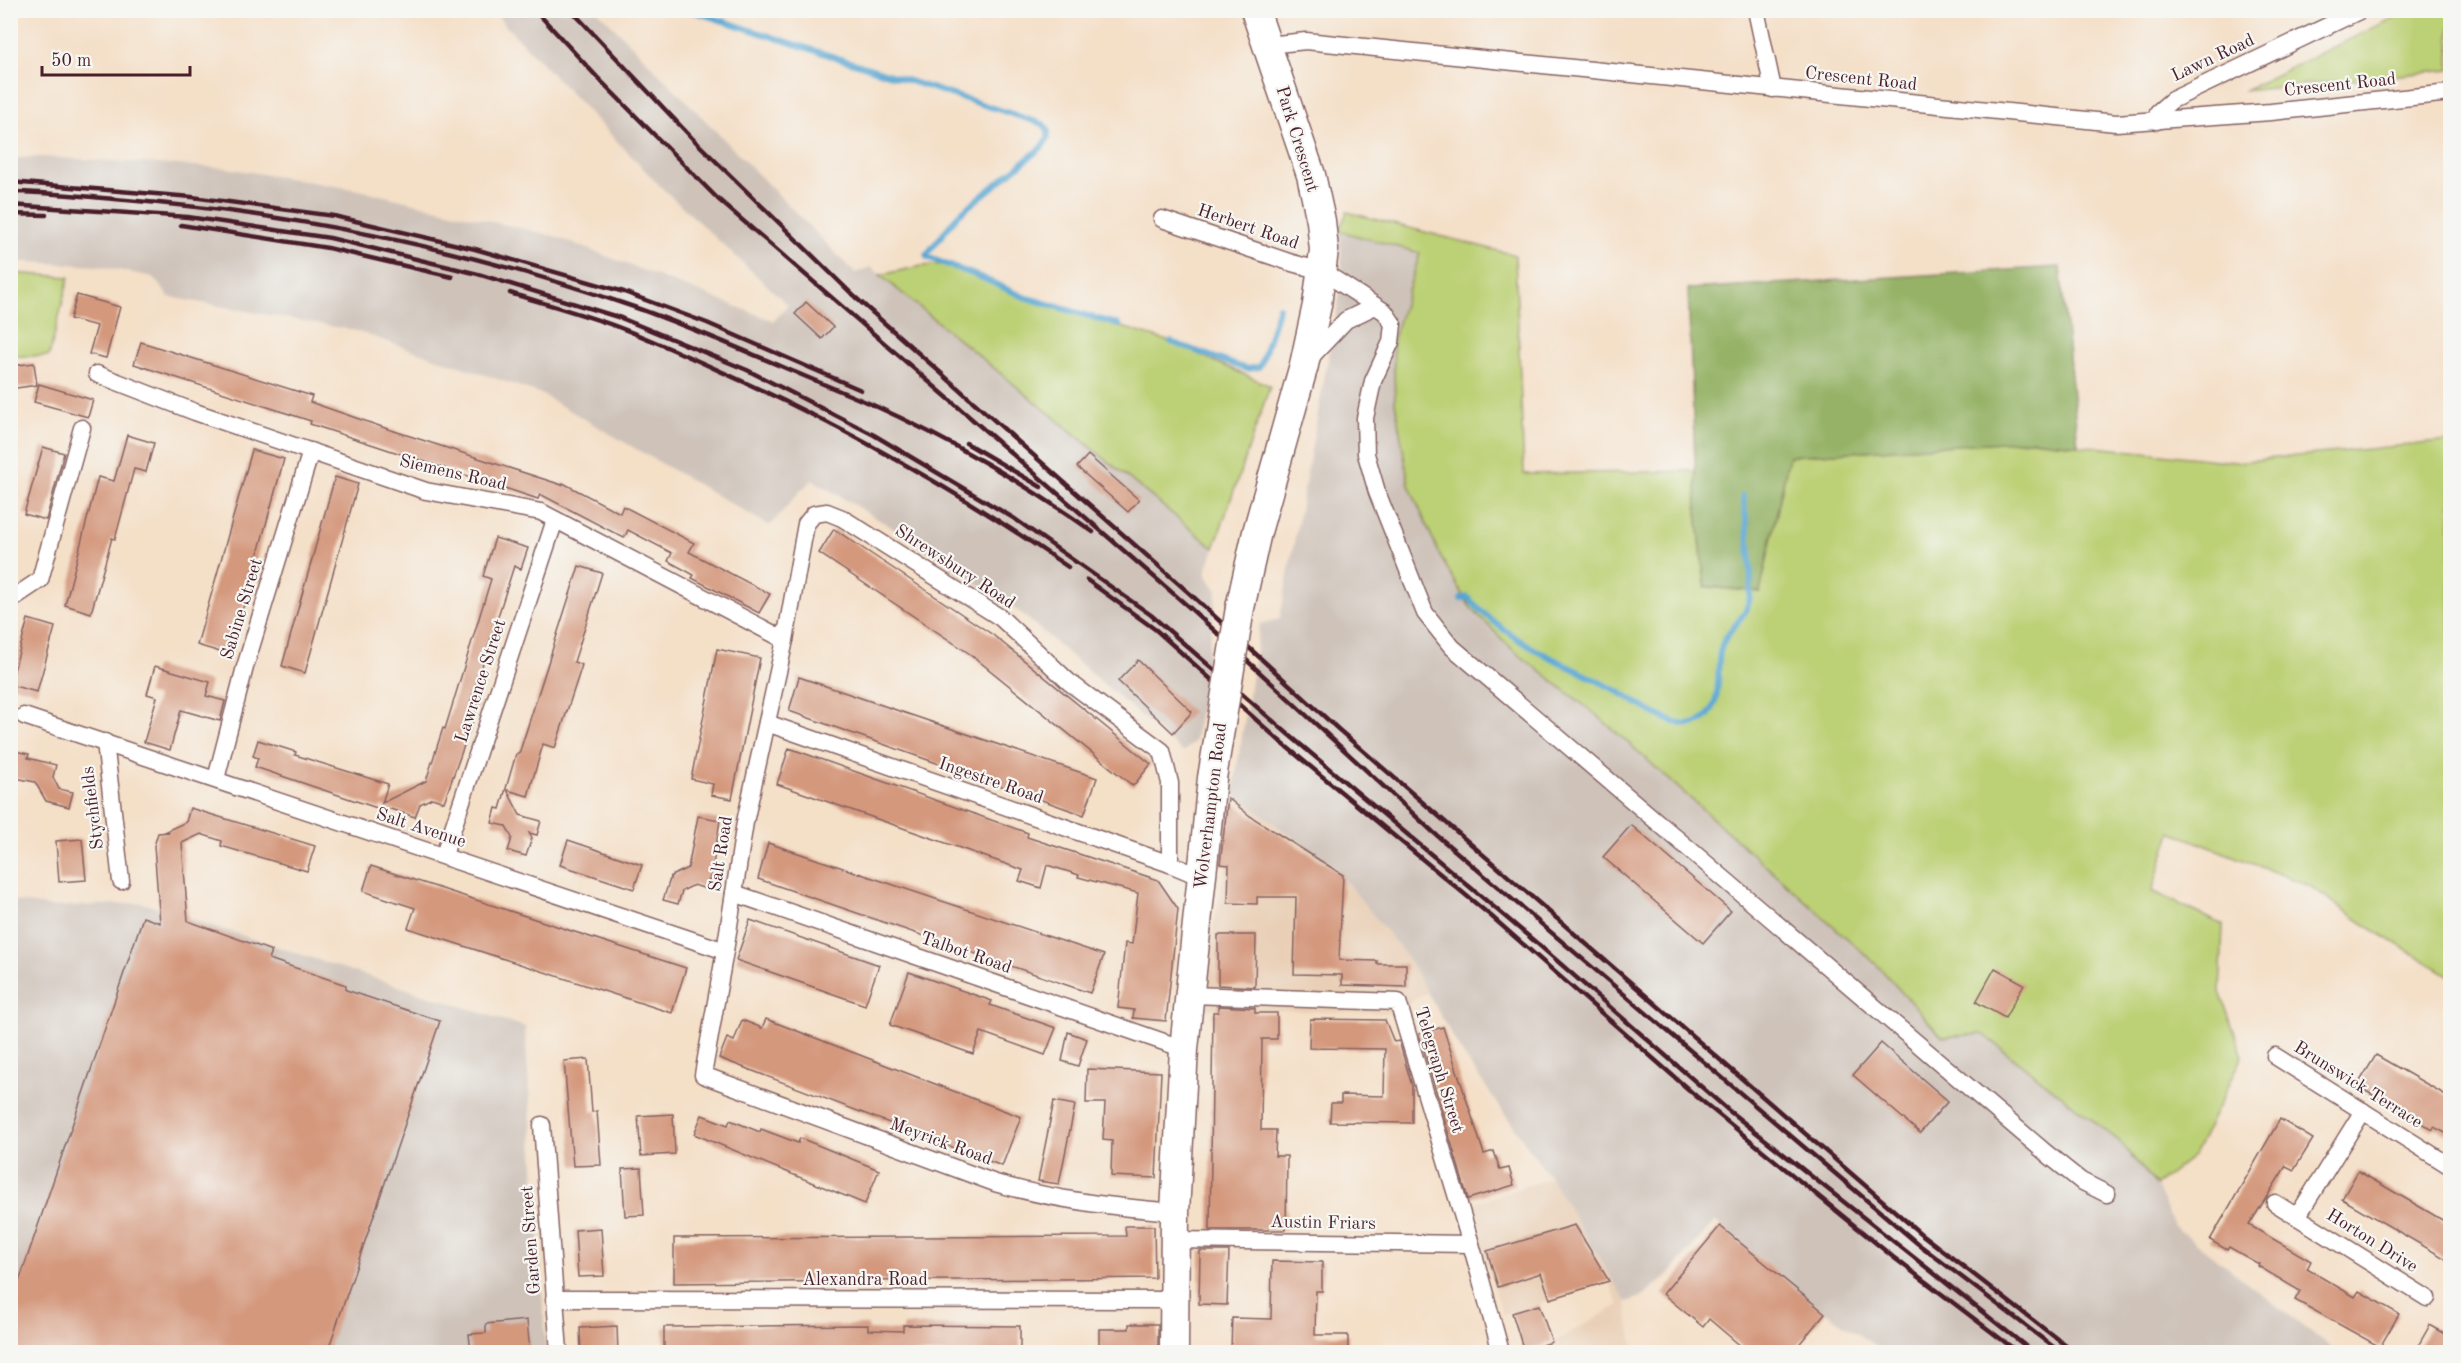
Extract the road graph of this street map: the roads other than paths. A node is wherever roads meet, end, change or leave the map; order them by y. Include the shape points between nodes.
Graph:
1 (1255, 10) edge
2 (1756, 10) edge
3 (2361, 10) edge
4 (1267, 45) junction
5 (1773, 89) junction
6 (2451, 93) edge
7 (2157, 121) junction
8 (1162, 219) dead end
9 (1322, 271) junction
10 (1375, 306) junction
11 (1304, 365) junction
12 (97, 375) dead end
13 (82, 428) dead end
14 (311, 451) junction
15 (555, 520) junction
16 (10, 600) edge
17 (785, 640) junction
18 (24, 716) dead end
19 (767, 723) junction
20 (105, 742) junction
21 (216, 779) junction
22 (444, 855) junction
23 (1170, 864) junction
24 (1201, 878) junction
25 (121, 881) dead end
26 (734, 893) junction
27 (725, 951) junction
28 (1190, 995) junction
29 (1184, 1049) junction
30 (2275, 1056) dead end
31 (703, 1075) joint
32 (2363, 1111) junction
33 (543, 1125) dead end
34 (2451, 1166) edge
35 (2107, 1194) dead end
36 (2275, 1203) dead end
37 (1175, 1212) junction
38 (2297, 1217) junction
39 (1174, 1240) junction
40 (1471, 1244) junction
41 (2427, 1298) dead end
42 (554, 1299) junction
43 (1176, 1300) junction
44 (559, 1353) edge
45 (1174, 1353) edge
46 (1501, 1353) edge

1 - 4 highway, Park Crescent
2 - 5 street
3 - 7 street, Lawn Road via 2172,100 2158,112
4 - 5 street, Crescent Road via 1306,41
4 - 9 highway, Park Crescent via 1311,175 1321,222
5 - 7 street, Crescent Road via 2073,120
6 - 7 street, Crescent Road
8 - 9 street, Herbert Road
9 - 10 street, Herbert Road
9 - 11 highway, Wolverhampton Road
10 - 11 street via 1346,320
10 - 35 street, Herbert Road via 1393,324 1391,342 1373,381 1365,418 1366,454 1425,613 1452,646 2046,1153
11 - 24 highway, Wolverhampton Road, bridge via 1257,532 1240,609 1212,778
12 - 14 street, Siemens Road
13 - 16 street via 40,580
14 - 15 street, Siemens Road via 426,491 541,512
14 - 21 street, Sabine Street via 245,667
15 - 17 street, Siemens Road
15 - 22 street, Lawrence Street
17 - 19 street, Salt Road
17 - 23 street, Shrewsbury Road via 806,524 814,514 827,512 1001,618 1069,682 1162,751 1170,783
18 - 20 street, Stychfields
19 - 23 street, Ingestre Road
19 - 26 street, Salt Road
20 - 21 street, Salt Avenue
20 - 25 street, Stychfields
21 - 22 street, Salt Avenue
22 - 27 street, Salt Avenue
23 - 24 street, Ingestre Road
24 - 28 highway, Wolverhampton Road
26 - 27 street, Salt Road
26 - 29 street, Talbot Road
27 - 31 street, Salt Road
28 - 29 highway, Wolverhampton Road
28 - 40 street, Telegraph Street via 1398,1002
29 - 37 highway, Wolverhampton Road
30 - 32 street, Brunswick Terrace
31 - 37 street, Meyrick Road via 1029,1193 1111,1207
32 - 34 street, Brunswick Terrace
32 - 38 street, Horton Drive
33 - 42 street, Garden Street
36 - 38 street, Horton Drive
37 - 39 highway, Wolverhampton Road
38 - 41 street, Horton Drive
39 - 40 street, Austin Friars
39 - 43 highway, Wolverhampton Road
40 - 46 street
42 - 43 street, Alexandra Road
42 - 44 street, Garden Street
43 - 45 highway, Wolverhampton Road

